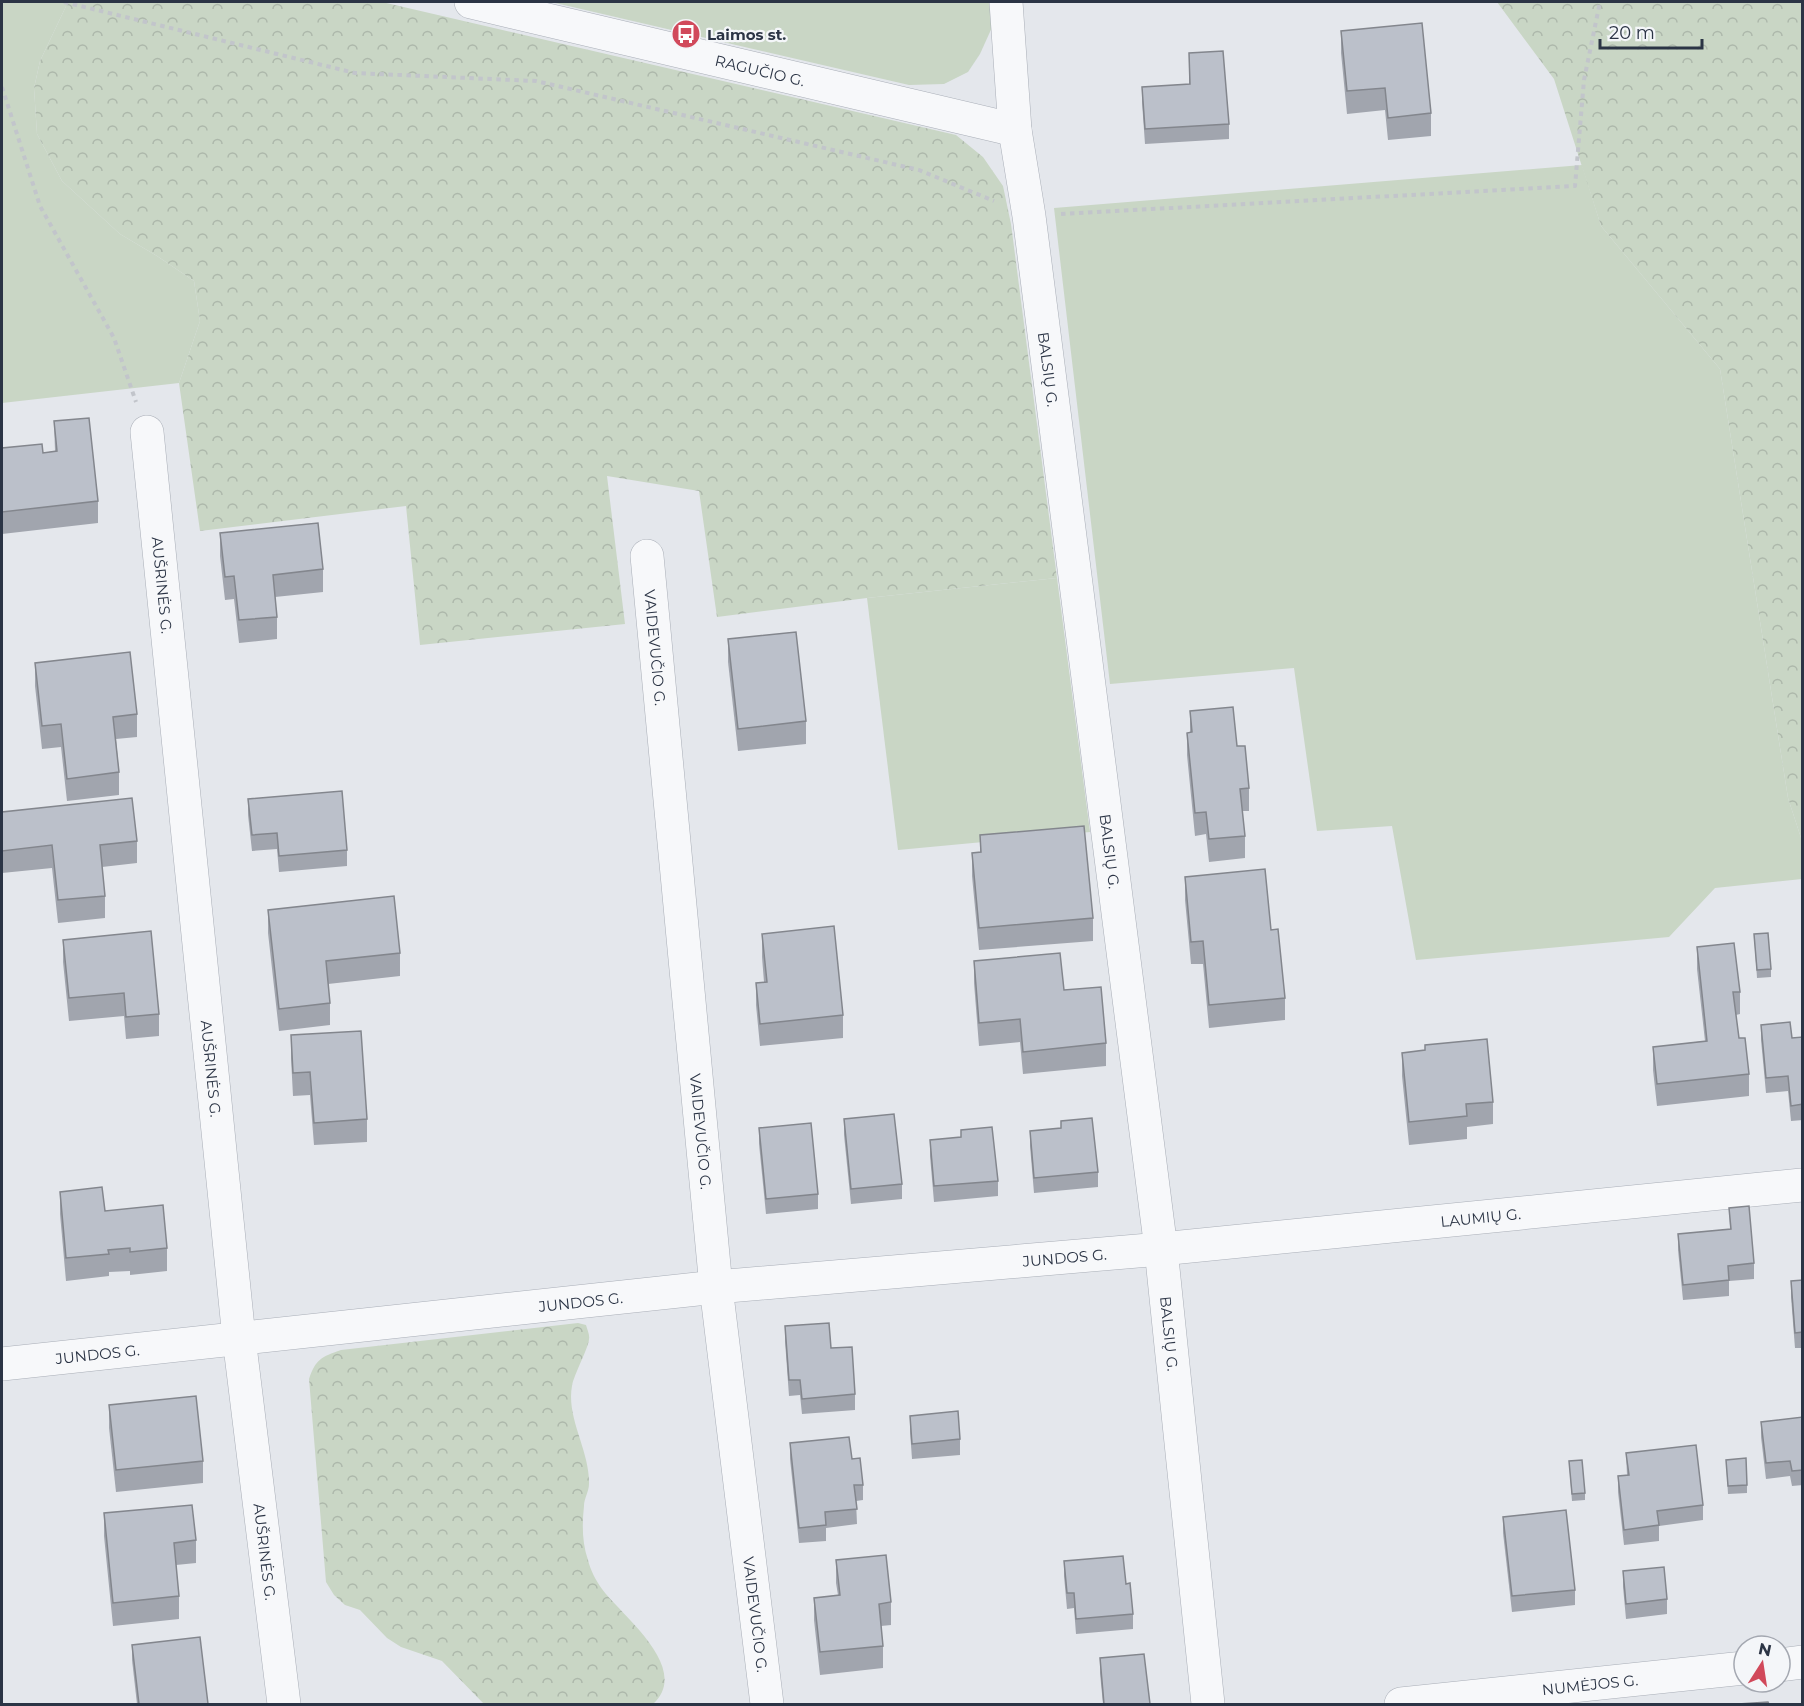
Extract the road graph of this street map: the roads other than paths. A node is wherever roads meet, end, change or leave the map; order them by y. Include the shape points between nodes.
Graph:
1 (471, 2) edge
2 (1006, 2) edge
3 (1015, 130) junction
4 (147, 432) road end
5 (647, 556) dead end
6 (1803, 1185) edge
7 (1161, 1249) junction
8 (716, 1287) junction
9 (239, 1338) junction
10 (2, 1364) edge
11 (1732, 1669) edge
12 (285, 1704) edge
13 (767, 1704) edge
14 (1208, 1704) edge
15 (1401, 1704) edge

1 - 3 street, RAGUČIO G.
2 - 3 street, BALSIŲ G.
3 - 7 street, BALSIŲ G.
4 - 9 street, AUŠRINĖS G.
5 - 8 street, VAIDEVUČIO G.
6 - 7 street, LAUMIŲ G.
7 - 8 street, JUNDOS G.
7 - 14 street, BALSIŲ G.
8 - 9 street, JUNDOS G.
8 - 13 street, VAIDEVUČIO G.
9 - 10 street, JUNDOS G.
9 - 12 street, AUŠRINĖS G.
11 - 15 street, NUMĖJOS G.

